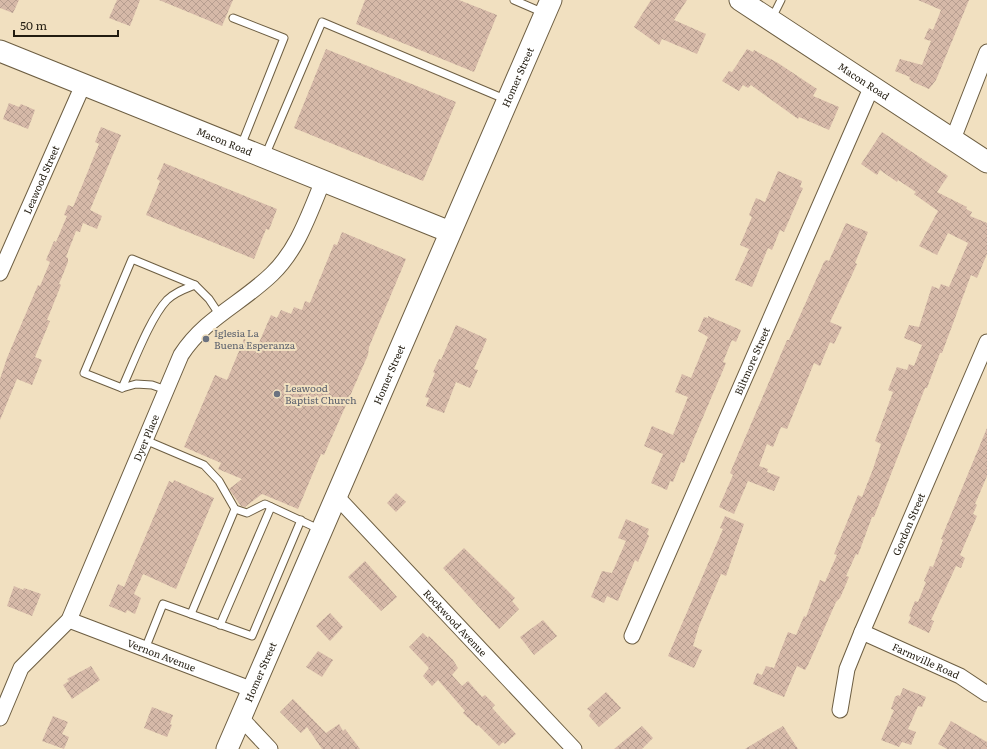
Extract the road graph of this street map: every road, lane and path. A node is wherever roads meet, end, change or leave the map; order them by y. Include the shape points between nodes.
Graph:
1 (514, 0) edge
2 (740, 0) edge
3 (781, 0) edge
4 (548, 6) edge
5 (233, 18) dead end
6 (771, 20) junction
7 (0, 51) edge
8 (987, 52) edge
9 (83, 86) junction
10 (872, 86) junction
11 (507, 100) junction
12 (953, 138) junction
13 (240, 148) junction
14 (264, 158) junction
15 (987, 162) edge
16 (323, 181) junction
17 (450, 232) junction
18 (4, 254) edge
19 (0, 273) edge
20 (195, 285) junction
21 (219, 314) junction
22 (987, 342) edge
23 (122, 388) junction
24 (166, 390) junction
25 (145, 440) junction
26 (336, 496) junction
27 (235, 508) junction
28 (271, 508) junction
29 (300, 520) junction
30 (321, 530) junction
31 (191, 614) junction
32 (69, 620) junction
33 (220, 625) junction
34 (862, 632) junction
35 (632, 636) dead end
36 (146, 649) junction
37 (253, 690) junction
38 (987, 694) edge
39 (840, 710) dead end
40 (240, 717) junction
41 (0, 718) edge
42 (227, 749) edge
43 (270, 749) edge
44 (574, 749) edge

1 - 4 lane
2 - 6 main road, Macon Road
3 - 6 lane
4 - 11 main road, Homer Street
5 - 13 lane via 284,38
6 - 10 main road, Macon Road
7 - 9 main road, Macon Road
8 - 12 street
9 - 13 main road, Macon Road
9 - 18 street, Leawood Street
10 - 12 main road, Macon Road
10 - 35 street, Biltmore Street
11 - 14 lane via 322,22
11 - 17 main road, Homer Street
12 - 15 main road, Macon Road
13 - 14 main road, Macon Road
14 - 16 main road, Macon Road
16 - 17 main road, Macon Road
16 - 21 street, Dyer Place via 302,231 284,260 257,287
17 - 26 main road, Homer Street
18 - 19 street, Leawood Street
20 - 21 lane
20 - 23 lane via 180,291 168,300 155,318
20 - 23 lane via 132,259 84,373
21 - 24 street, Dyer Place via 189,343
22 - 34 street, Gordon Street
23 - 24 lane via 136,384 152,385
24 - 25 street, Dyer Place
25 - 27 lane via 204,465 219,481
25 - 32 street, Dyer Place
26 - 30 main road, Homer Street
26 - 44 street, Rockwood Avenue
27 - 28 lane via 247,513 265,504
27 - 31 lane
28 - 29 lane
28 - 33 lane
29 - 30 lane
29 - 33 lane via 252,636
30 - 37 main road, Homer Street
31 - 33 lane
31 - 36 lane via 163,604
32 - 36 street, Vernon Avenue
32 - 41 street, Dyer Place via 21,668
34 - 38 street, Farmville Road via 960,676
34 - 39 street, Gordon Street via 847,669
36 - 37 street, Vernon Avenue
37 - 40 main road, Homer Street
40 - 42 main road, Homer Street
40 - 43 street

